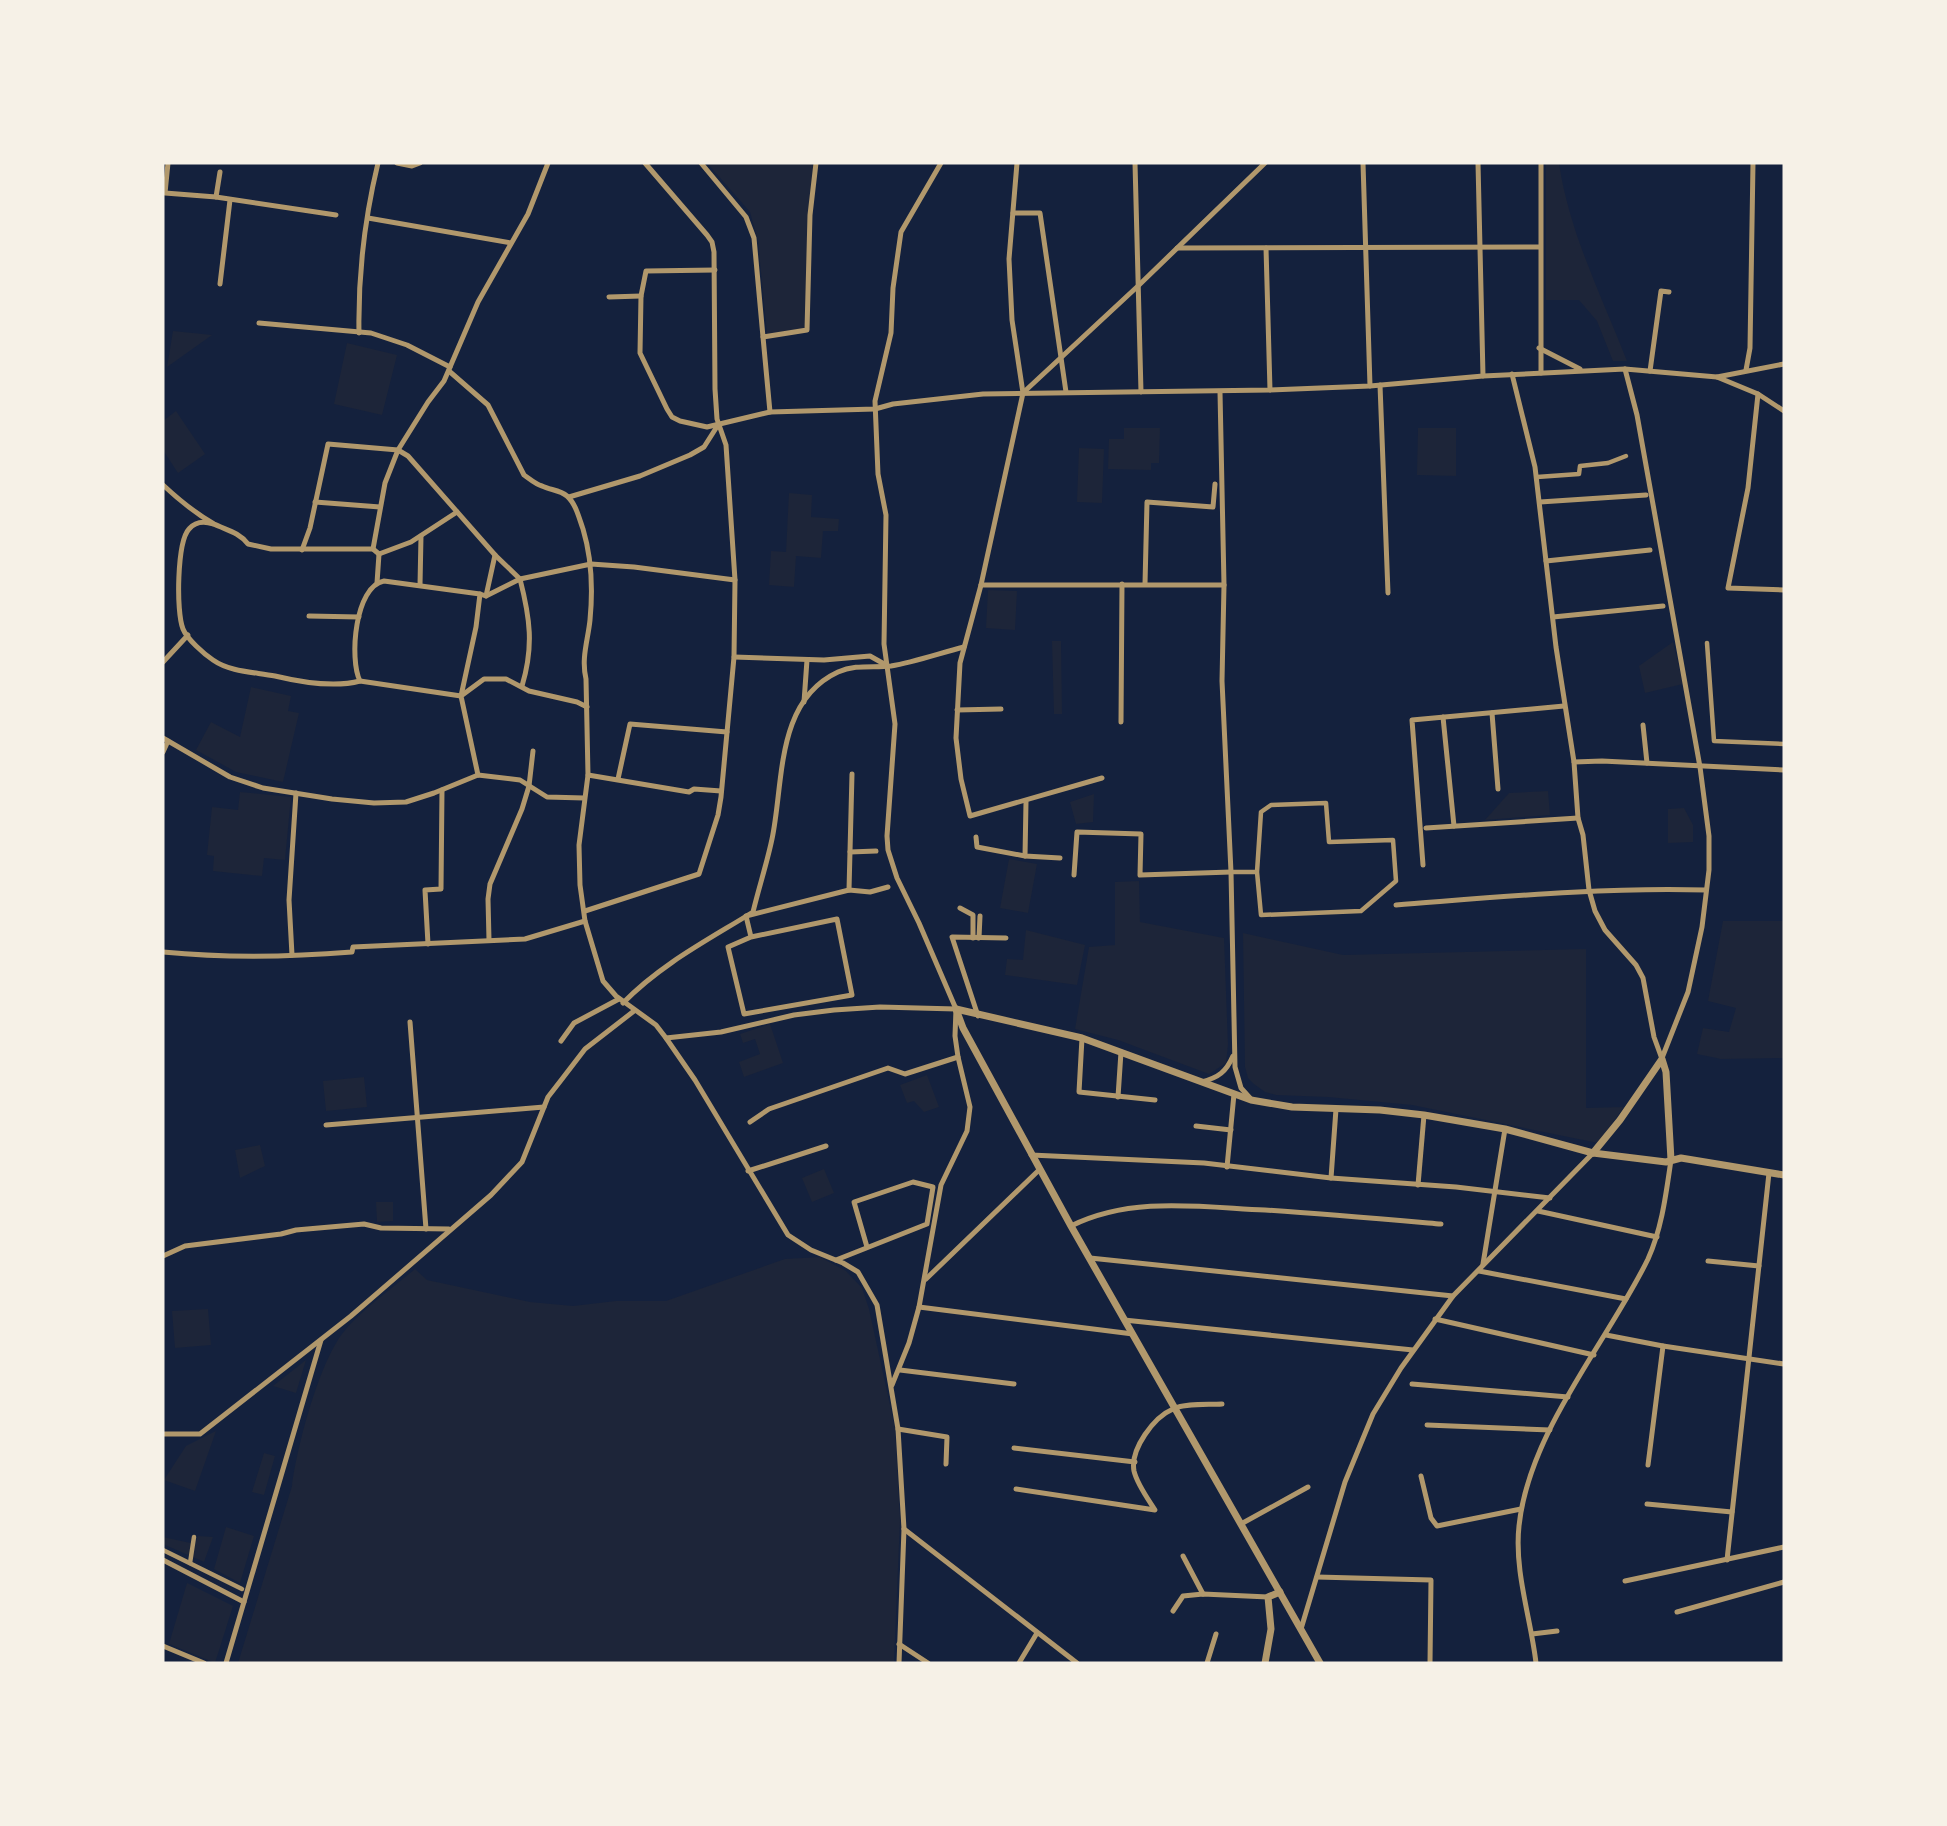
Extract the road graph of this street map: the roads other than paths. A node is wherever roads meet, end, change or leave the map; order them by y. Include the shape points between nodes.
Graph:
1 (168, 163) edge
2 (378, 163) edge
3 (397, 163) edge
4 (420, 163) edge
5 (548, 163) edge
6 (645, 163) edge
7 (701, 163) edge
8 (816, 163) edge
9 (942, 163) edge
10 (1017, 163) edge
11 (1135, 163) edge
12 (1265, 163) edge
13 (1363, 163) edge
14 (1478, 163) edge
15 (1541, 163) edge
16 (1753, 163) edge
17 (220, 172) dead end
18 (216, 197) junction
19 (230, 200) junction
20 (1013, 213) junction
21 (336, 215) dead end
22 (368, 218) junction
23 (511, 243) junction
24 (1480, 246) junction
25 (1367, 247) junction
26 (1540, 247) junction
27 (1177, 248) junction
28 (1266, 248) junction
29 (715, 270) junction
30 (220, 285) dead end
31 (1138, 286) junction
32 (1670, 292) dead end
33 (641, 296) junction
34 (609, 297) dead end
35 (259, 323) dead end
36 (359, 332) junction
37 (763, 337) junction
38 (1539, 348) junction
39 (1062, 357) junction
40 (1784, 363) edge
41 (449, 369) junction
42 (1625, 369) junction
43 (1581, 370) junction
44 (1746, 370) junction
45 (1650, 371) junction
46 (1541, 373) junction
47 (1512, 374) junction
48 (1483, 376) junction
49 (1717, 377) junction
50 (1380, 385) junction
51 (1370, 386) junction
52 (1270, 390) junction
53 (1066, 392) junction
54 (1141, 392) junction
55 (1220, 392) junction
56 (1023, 393) junction
57 (1758, 394) junction
58 (875, 409) junction
59 (1784, 411) edge
60 (769, 412) junction
61 (718, 425) junction
62 (398, 450) junction
63 (1626, 456) dead end
64 (1536, 477) junction
65 (1215, 484) dead end
66 (163, 485) edge
67 (1646, 495) dead end
68 (569, 498) junction
69 (315, 502) junction
70 (1540, 502) junction
71 (380, 508) junction
72 (457, 512) junction
73 (214, 524) junction
74 (421, 535) junction
75 (302, 550) junction
76 (1650, 550) dead end
77 (376, 552) junction
78 (495, 555) junction
79 (1546, 561) junction
80 (591, 564) junction
81 (520, 579) junction
82 (735, 580) junction
83 (377, 583) junction
84 (1122, 584) junction
85 (1145, 584) junction
86 (420, 585) junction
87 (981, 585) junction
88 (1224, 585) junction
89 (1784, 590) edge
90 (1388, 593) dead end
91 (483, 595) junction
92 (1663, 606) dead end
93 (309, 616) dead end
94 (359, 617) junction
95 (1552, 617) junction
96 (188, 635) junction
97 (1707, 643) dead end
98 (964, 647) junction
99 (734, 657) junction
100 (807, 660) junction
101 (163, 662) edge
102 (888, 666) junction
103 (360, 681) junction
104 (522, 686) junction
105 (461, 696) junction
106 (804, 702) junction
107 (1564, 706) junction
108 (587, 707) junction
109 (1001, 709) dead end
110 (957, 710) junction
111 (1492, 713) junction
112 (1443, 717) junction
113 (1121, 722) dead end
114 (1643, 725) dead end
115 (727, 732) junction
116 (165, 740) edge
117 (1784, 744) edge
118 (533, 751) dead end
119 (163, 752) edge
120 (1574, 762) junction
121 (1647, 763) junction
122 (1700, 767) junction
123 (1784, 770) edge
124 (852, 774) dead end
125 (478, 775) junction
126 (588, 775) junction
127 (1102, 778) dead end
128 (618, 779) junction
129 (529, 786) junction
130 (1499, 789) dead end
131 (442, 790) junction
132 (721, 791) junction
133 (296, 793) junction
134 (584, 798) junction
135 (1026, 802) junction
136 (1578, 818) junction
137 (1454, 826) junction
138 (1426, 828) dead end
139 (976, 836) dead end
140 (876, 851) dead end
141 (850, 852) junction
142 (1025, 856) junction
143 (1060, 858) dead end
144 (1423, 865) dead end
145 (1231, 872) junction
146 (1257, 872) junction
147 (1074, 875) dead end
148 (888, 887) dead end
149 (849, 890) junction
150 (1589, 890) junction
151 (1706, 890) junction
152 (1396, 905) dead end
153 (960, 908) dead end
154 (585, 911) junction
155 (746, 916) junction
156 (980, 916) dead end
157 (585, 921) junction
158 (751, 937) junction
159 (976, 938) junction
160 (1006, 938) dead end
161 (489, 940) junction
162 (428, 944) junction
163 (163, 952) edge
164 (292, 955) junction
165 (621, 1001) junction
166 (956, 1009) junction
167 (634, 1012) junction
168 (978, 1016) junction
169 (410, 1022) dead end
170 (666, 1038) junction
171 (1082, 1038) junction
172 (561, 1041) dead end
173 (1121, 1052) junction
174 (1235, 1054) junction
175 (958, 1057) junction
176 (1662, 1059) junction
177 (1200, 1083) junction
178 (1234, 1094) junction
179 (1118, 1097) junction
180 (1155, 1100) dead end
181 (1251, 1100) junction
182 (544, 1107) junction
183 (1336, 1109) junction
184 (1424, 1115) junction
185 (418, 1116) junction
186 (750, 1122) dead end
187 (326, 1125) dead end
188 (1196, 1126) dead end
189 (1505, 1129) junction
190 (1231, 1130) junction
191 (826, 1146) dead end
192 (1593, 1153) junction
193 (1031, 1155) junction
194 (1671, 1160) junction
195 (1227, 1167) junction
196 (1039, 1170) junction
197 (748, 1171) junction
198 (1769, 1173) junction
199 (1784, 1175) edge
200 (1331, 1178) junction
201 (1418, 1185) junction
202 (1494, 1191) junction
203 (1550, 1198) junction
204 (1538, 1211) junction
205 (1441, 1224) dead end
206 (1071, 1226) junction
207 (426, 1229) junction
208 (450, 1229) junction
209 (1657, 1237) junction
210 (867, 1247) junction
211 (163, 1256) edge
212 (1090, 1258) junction
213 (836, 1260) junction
214 (1708, 1261) dead end
215 (1759, 1266) junction
216 (1481, 1269) junction
217 (925, 1280) junction
218 (1453, 1296) junction
219 (1626, 1299) junction
220 (919, 1307) junction
221 (1435, 1319) junction
222 (1124, 1320) junction
223 (1133, 1334) junction
224 (1606, 1335) junction
225 (321, 1340) junction
226 (1663, 1346) junction
227 (1413, 1350) junction
228 (1594, 1355) junction
229 (1750, 1360) junction
230 (1784, 1364) edge
231 (900, 1370) junction
232 (1014, 1384) dead end
233 (1412, 1384) dead end
234 (892, 1385) junction
235 (1568, 1397) junction
236 (1222, 1404) dead end
237 (1175, 1408) junction
238 (1427, 1425) dead end
239 (898, 1429) junction
240 (1550, 1430) junction
241 (163, 1434) edge
242 (1014, 1448) dead end
243 (1135, 1461) junction
244 (946, 1464) dead end
245 (1648, 1465) dead end
246 (1421, 1476) dead end
247 (1308, 1487) dead end
248 (1016, 1489) dead end
249 (1647, 1504) dead end
250 (1521, 1509) junction
251 (1732, 1513) junction
252 (1241, 1524) junction
253 (904, 1530) junction
254 (194, 1538) dead end
255 (1784, 1547) edge
256 (163, 1550) edge
257 (1183, 1556) dead end
258 (163, 1560) edge
259 (1727, 1560) junction
260 (190, 1563) junction
261 (1317, 1577) junction
262 (1625, 1581) dead end
263 (1784, 1582) edge
264 (243, 1589) dead end
265 (1280, 1592) junction
266 (1203, 1594) junction
267 (1268, 1597) junction
268 (244, 1602) junction
269 (1173, 1611) dead end
270 (1677, 1612) dead end
271 (1301, 1629) junction
272 (1556, 1631) dead end
273 (1037, 1633) junction
274 (1216, 1634) dead end
275 (1532, 1634) junction
276 (899, 1644) junction
277 (164, 1647) edge
278 (163, 1656) edge
279 (204, 1663) edge
280 (226, 1663) edge
281 (900, 1663) edge
282 (928, 1663) edge
283 (1019, 1663) edge
284 (1077, 1663) edge
285 (1207, 1663) edge
286 (1265, 1663) edge
287 (1320, 1663) edge
288 (1430, 1663) edge
289 (1536, 1663) edge

1 - 18 street via 165,193
2 - 22 street
3 - 4 street
5 - 23 street
6 - 29 street via 712,242
7 - 37 street via 746,216 754,238
8 - 37 street via 807,330
9 - 58 street via 901,232 891,333
10 - 20 street
11 - 31 street
12 - 27 street
13 - 25 street
14 - 24 street
15 - 26 street
16 - 44 street
17 - 18 street
18 - 19 street
19 - 21 street
19 - 30 street
20 - 39 street via 1040,214
20 - 56 street via 1009,258 1012,320
22 - 23 street
22 - 36 street
23 - 41 street via 478,302
24 - 25 street
24 - 26 street
24 - 48 street
25 - 28 street
25 - 51 street
26 - 38 street
27 - 28 street
27 - 31 street
28 - 52 street
29 - 33 street via 646,271
29 - 61 street
31 - 39 street
31 - 54 street
32 - 45 street via 1661,292
33 - 34 street
33 - 61 street via 640,353 667,410 680,421
35 - 36 street
36 - 41 street via 384,336
37 - 60 street
38 - 43 street
38 - 46 street
39 - 53 street
39 - 56 street
40 - 44 street
41 - 62 street
41 - 68 street via 488,405 524,475
42 - 43 street
42 - 45 street
42 - 122 street
43 - 46 street
44 - 49 street
45 - 49 street
46 - 47 street
47 - 48 street
47 - 64 street
48 - 50 street
49 - 57 street
50 - 51 street
50 - 90 street
51 - 52 street
52 - 55 street
53 - 54 street
53 - 56 street
54 - 55 street
55 - 88 street
56 - 58 street
56 - 87 street
57 - 59 street
57 - 89 street via 1748,488 1728,589
58 - 60 street
58 - 102 street via 878,474 886,516 884,644
60 - 61 street
61 - 68 street via 704,447 690,455
61 - 82 street via 726,444
62 - 69 street via 328,444
62 - 71 street
62 - 72 street via 416,463
63 - 64 street via 1580,466 1579,474
64 - 70 street
65 - 85 street via 1213,507 1147,502
66 - 73 street
67 - 70 street
68 - 80 street via 578,512
69 - 71 street
69 - 75 street
70 - 79 street
71 - 77 street
72 - 74 street
72 - 78 street
73 - 75 street via 248,544
73 - 96 street via 203,521 187,531 179,585 183,630
74 - 77 street via 397,549
74 - 86 street
75 - 77 street
76 - 79 street
77 - 83 street
78 - 81 street
78 - 91 street
79 - 95 street
80 - 81 street
80 - 82 street
80 - 108 street via 583,665
81 - 91 street
81 - 104 street via 531,639
82 - 99 street
83 - 86 street
83 - 94 street
84 - 85 street
84 - 87 street
84 - 113 street
85 - 88 street
86 - 91 street
87 - 98 street
88 - 145 street via 1222,681
91 - 105 street
92 - 95 street
93 - 94 street
94 - 103 street via 354,663
95 - 107 street
96 - 101 street
96 - 103 street via 212,660 238,670 322,682
97 - 117 street via 1714,741
98 - 102 street
98 - 110 street
99 - 100 street
99 - 115 street
100 - 102 street via 870,656
100 - 106 street
102 - 106 street via 858,666 838,673
102 - 166 street via 895,724 888,850
103 - 105 street
104 - 105 street via 484,679
104 - 108 street
105 - 125 street
106 - 155 street via 787,740 772,838 753,912
107 - 111 street
107 - 120 street
108 - 126 street
109 - 110 street
110 - 135 street via 957,752 970,816
111 - 112 street
111 - 130 street
112 - 137 street
112 - 144 street via 1412,720
114 - 121 street
115 - 128 street via 631,724
115 - 132 street
116 - 119 street
116 - 133 street via 230,776
118 - 129 street
120 - 121 street
120 - 136 street
121 - 122 street
122 - 123 street
122 - 151 street via 1709,836
124 - 141 street
125 - 129 street via 520,780
125 - 131 street
126 - 128 street
126 - 134 street
127 - 135 street
128 - 132 street via 689,792
129 - 134 street via 547,797
129 - 161 street via 491,884
131 - 133 street via 392,804
131 - 162 street via 442,889 425,890
132 - 154 street via 699,874
133 - 164 street via 290,886
134 - 154 street via 579,845
135 - 142 street
136 - 137 street
136 - 150 street
137 - 138 street
139 - 142 street via 977,847
140 - 141 street
141 - 149 street
142 - 143 street
145 - 146 street
145 - 147 street via 1140,875 1141,834 1077,832
145 - 174 street
146 - 146 street via 1261,915 1361,911 1396,881 1393,840 1329,842 1326,803 1271,806 1261,812
148 - 149 street via 870,892
149 - 155 street
150 - 151 street
150 - 152 street
150 - 176 street via 1605,930 1643,978
151 - 176 street via 1688,992
153 - 159 street via 973,915
154 - 157 street
155 - 158 street
155 - 165 street via 710,936
156 - 159 street
157 - 161 street via 525,939
157 - 165 street via 603,981
158 - 158 street via 837,919 852,995 744,1014 728,947
159 - 160 street
159 - 168 street via 952,937
161 - 162 street
162 - 164 street
163 - 164 street
165 - 167 street
165 - 172 street via 573,1023
166 - 168 street
166 - 170 street via 834,1010
166 - 175 street
166 - 193 street
167 - 170 street
167 - 182 street via 585,1049
168 - 171 street
169 - 185 street
170 - 197 street
171 - 173 street
171 - 179 street via 1079,1093
173 - 177 street
173 - 179 street
174 - 177 street via 1219,1076
174 - 181 street via 1237,1079
175 - 186 street via 905,1074 888,1068 769,1109
175 - 217 street via 970,1121 941,1185
176 - 192 street
176 - 194 street
177 - 178 street
178 - 181 street
178 - 190 street
179 - 180 street
181 - 183 street via 1292,1108
182 - 185 street
182 - 208 street via 522,1162
183 - 184 street
183 - 200 street
184 - 189 street
184 - 201 street
185 - 187 street
185 - 207 street
188 - 190 street
189 - 192 street
189 - 202 street
190 - 195 street
191 - 197 street
192 - 194 street
192 - 203 street
193 - 195 street
193 - 196 street
194 - 198 street
194 - 209 street
195 - 200 street
196 - 206 street
196 - 217 street
197 - 213 street via 788,1235
198 - 199 street
198 - 215 street
200 - 201 street
201 - 202 street
202 - 203 street
202 - 216 street
203 - 204 street
204 - 209 street
204 - 216 street
205 - 206 street via 1163,1205 1107,1212
206 - 212 street
207 - 208 street
207 - 211 street via 364,1224 296,1230 185,1245
208 - 225 street
209 - 219 street
210 - 210 street via 927,1224 933,1187 913,1182 854,1202
210 - 213 street
212 - 218 street
212 - 222 street
213 - 234 street via 859,1272 875,1299
214 - 215 street
215 - 229 street
216 - 218 street
216 - 219 street
217 - 220 street
218 - 221 street
219 - 224 street
220 - 223 street
220 - 231 street
221 - 227 street
221 - 228 street
222 - 223 street
222 - 227 street
223 - 237 street
224 - 226 street
224 - 228 street
225 - 241 street via 200,1434
225 - 268 street
226 - 229 street
226 - 245 street
227 - 261 street via 1364,1435
228 - 235 street
229 - 230 street
229 - 251 street
231 - 232 street
231 - 234 street
233 - 235 street
234 - 239 street
235 - 240 street
236 - 237 street
237 - 243 street via 1144,1434
237 - 252 street
238 - 240 street
239 - 244 street via 947,1437
239 - 253 street
240 - 250 street
242 - 243 street
243 - 248 street via 1135,1473 1155,1510
246 - 250 street via 1437,1526
247 - 252 street
249 - 251 street
250 - 275 street via 1521,1570
251 - 259 street
252 - 265 street
253 - 273 street
253 - 276 street
254 - 260 street
255 - 259 street
256 - 260 street
257 - 266 street
258 - 268 street
259 - 262 street
260 - 264 street
261 - 271 street
261 - 288 street via 1431,1580
263 - 270 street
265 - 267 street
265 - 271 street
266 - 267 street
266 - 269 street via 1183,1596
267 - 286 street via 1271,1629
268 - 280 street
271 - 287 street
272 - 275 street
273 - 283 street
273 - 284 street
274 - 285 street
275 - 289 street
276 - 281 street
276 - 282 street
277 - 278 street
277 - 279 street

